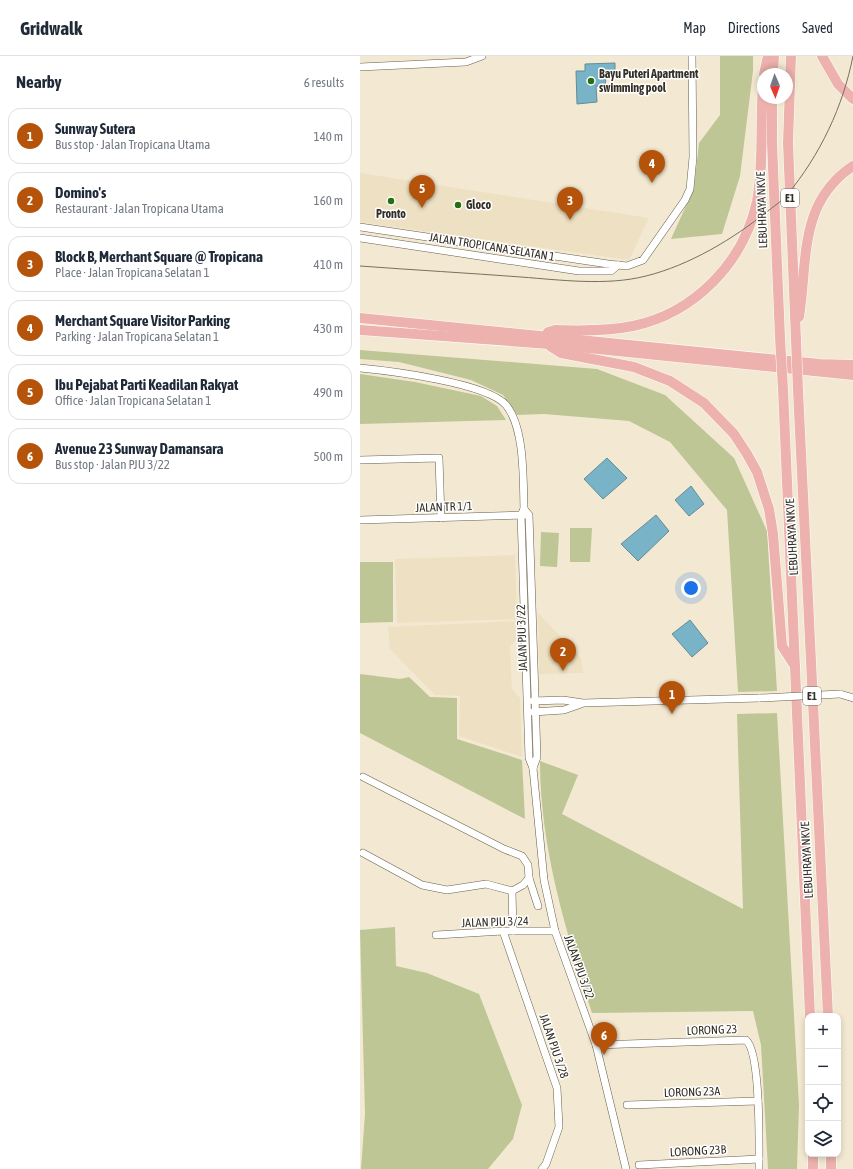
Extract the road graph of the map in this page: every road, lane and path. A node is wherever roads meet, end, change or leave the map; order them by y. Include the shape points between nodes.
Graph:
1 (482, 56) edge
2 (692, 56) edge
3 (768, 56) edge
4 (774, 56) edge
5 (791, 56) edge
6 (822, 56) edge
7 (360, 67) edge
8 (765, 68) edge
9 (773, 68) edge
10 (853, 99) edge
11 (762, 104) edge
12 (772, 104) edge
13 (853, 166) edge
14 (360, 227) edge
15 (360, 238) edge
16 (618, 265) junction
17 (360, 318) edge
18 (360, 330) edge
19 (540, 335) junction
20 (796, 340) junction
21 (548, 344) junction
22 (853, 365) edge
23 (360, 368) edge
24 (853, 375) edge
25 (360, 460) edge
26 (523, 512) junction
27 (441, 518) junction
28 (360, 520) edge
29 (795, 666) junction
30 (853, 692) edge
31 (840, 694) junction
32 (853, 698) edge
33 (526, 701) junction
34 (536, 701) junction
35 (583, 703) junction
36 (536, 711) junction
37 (527, 712) junction
38 (533, 768) junction
39 (363, 777) dead end
40 (363, 853) dead end
41 (529, 878) junction
42 (512, 891) junction
43 (538, 906) dead end
44 (503, 931) junction
45 (514, 931) junction
46 (554, 931) junction
47 (436, 935) dead end
48 (810, 1013) edge
49 (828, 1013) edge
50 (596, 1045) junction
51 (758, 1101) junction
52 (627, 1105) dead end
53 (813, 1157) edge
54 (831, 1157) edge
55 (759, 1159) junction
56 (639, 1165) dead end
57 (542, 1169) edge
58 (626, 1169) edge
59 (759, 1169) edge
60 (813, 1169) edge
61 (831, 1169) edge

1 - 7 street via 466,62
2 - 16 street, JALAN TROPICANA SELATAN 1 via 693,157 690,189 643,260 627,266
3 - 8 highway
4 - 9 highway
5 - 20 highway, LEBUHRAYA NKVE / E1 via 788,143
6 - 10 highway via 838,84
11 - 19 highway via 757,200 744,238 722,273 689,301 647,322 605,330 555,330
12 - 29 highway, LEBUHRAYA NKVE / E1, bridge
13 - 20 highway via 825,192 811,223
14 - 16 street, JALAN TROPICANA SELATAN 1
15 - 16 street, JALAN TROPICANA SELATAN 1 via 579,271 611,271
17 - 19 highway
18 - 21 highway
19 - 22 highway via 820,364
20 - 49 highway, LEBUHRAYA NKVE / E1, bridge
21 - 24 highway
21 - 29 highway via 561,353 634,367 670,381 704,403 734,434 757,472 769,509 782,646
23 - 26 street, JALAN PJU 3/22 via 408,373 488,392 506,405 516,425 520,446
25 - 27 street via 439,458
26 - 27 street, JALAN TR 1/1
26 - 33 street, JALAN PJU 3/22
26 - 34 street, JALAN PJU 3/22 via 529,515
27 - 28 street, JALAN TR 1/1
29 - 48 highway, LEBUHRAYA NKVE / E1
30 - 31 street
31 - 32 street
31 - 35 street, bridge
33 - 34 street
33 - 37 street, JALAN PJU 3/22
34 - 35 street via 563,700
34 - 36 street, JALAN PJU 3/22
35 - 36 street via 564,710
36 - 37 street
36 - 38 street, JALAN PJU 3/22 via 537,757
37 - 38 street, JALAN PJU 3/22 via 529,758
38 - 46 street, JALAN PJU 3/22 via 544,880
39 - 41 street via 522,856 528,865
40 - 42 street via 432,888 447,890 486,884
41 - 42 street
41 - 43 street
42 - 45 street
44 - 45 street, JALAN PJU 3/24
44 - 47 street, JALAN PJU 3/24
44 - 57 street, JALAN PJU 3/28 via 557,1088 560,1127
45 - 46 street, JALAN PJU 3/24
46 - 50 street, JALAN PJU 3/22
50 - 51 street, LORONG 23 via 746,1040 752,1051
50 - 58 street, JALAN PJU 3/22
51 - 52 street, LORONG 23A
51 - 55 street, LORONG 23
53 - 60 highway
54 - 61 highway
55 - 56 street, LORONG 23B
55 - 59 street, LORONG 23

